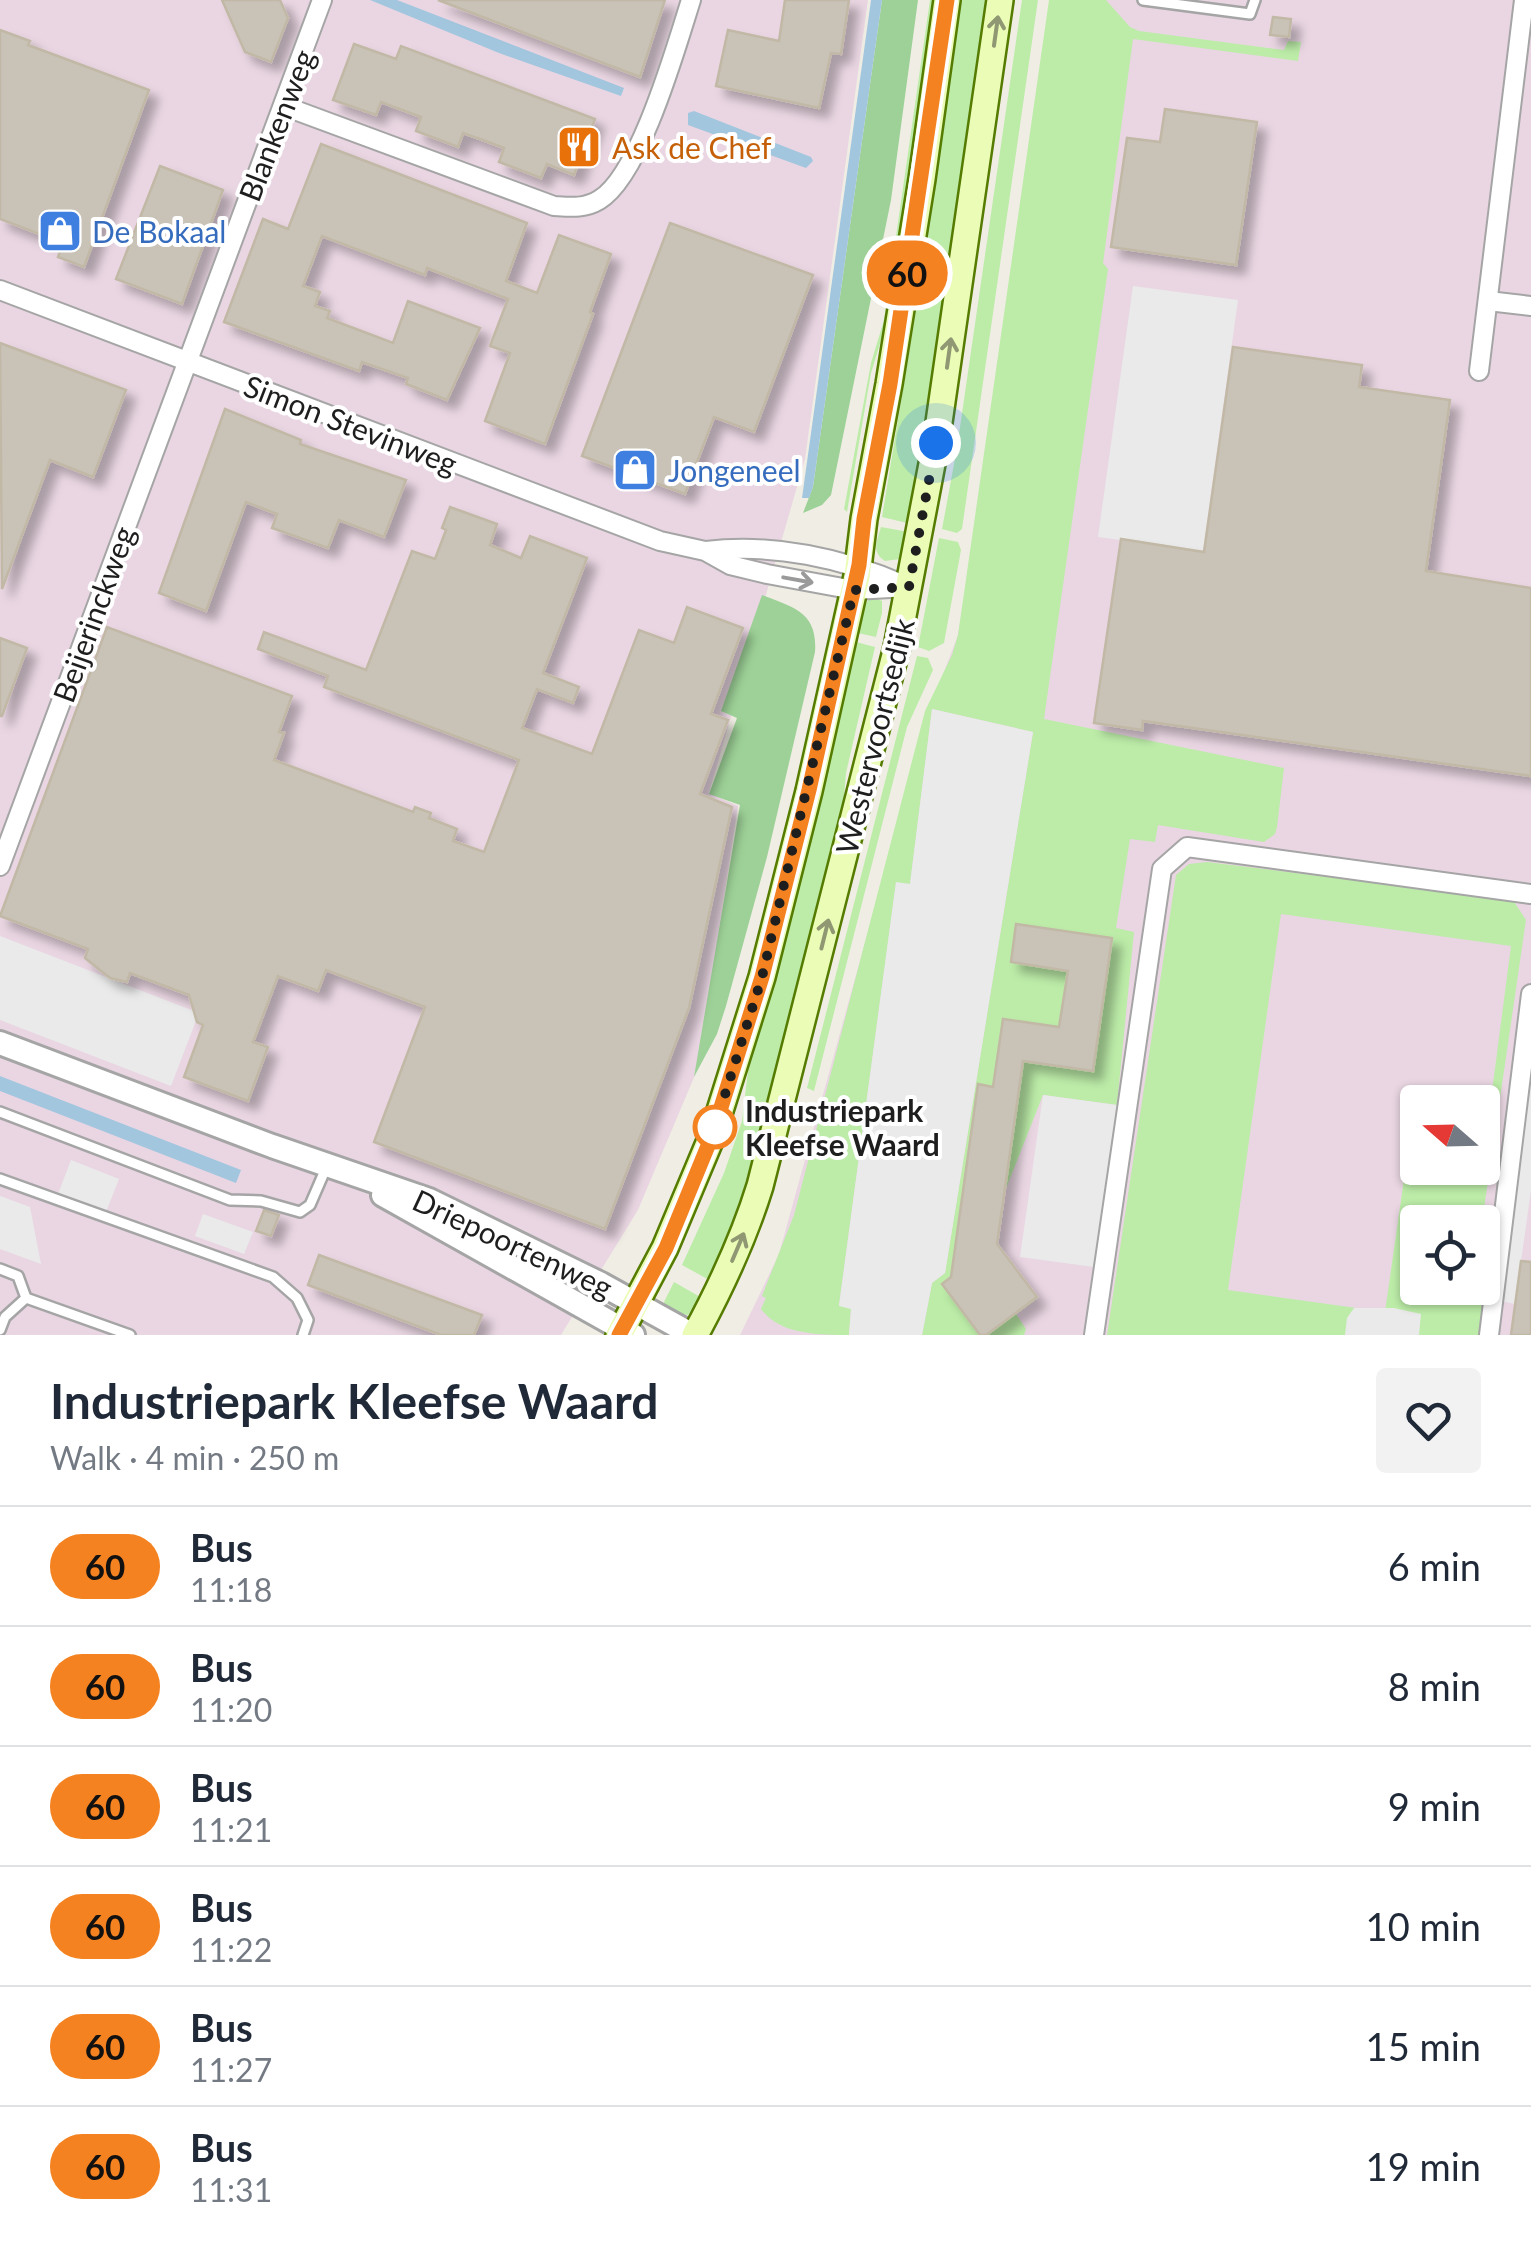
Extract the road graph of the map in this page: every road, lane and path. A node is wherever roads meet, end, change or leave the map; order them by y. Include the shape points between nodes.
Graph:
1 (322, 0) edge
2 (692, 0) edge
3 (948, 0) edge
4 (1000, 0) edge
5 (1143, 0) edge
6 (1255, 0) edge
7 (1524, 0) edge
8 (284, 106) junction
9 (0, 290) edge
10 (1488, 301) junction
11 (1531, 306) edge
12 (185, 362) junction
13 (1479, 371) dead end
14 (705, 551) junction
15 (856, 577) junction
16 (909, 587) junction
17 (0, 866) edge
18 (1531, 894) edge
19 (1531, 994) edge
20 (0, 1043) edge
21 (0, 1112) edge
22 (327, 1165) junction
23 (0, 1179) edge
24 (0, 1270) edge
25 (26, 1298) junction
26 (638, 1303) junction
27 (0, 1330) edge
28 (625, 1333) edge
29 (130, 1335) edge
30 (303, 1335) edge
31 (694, 1335) edge
32 (1094, 1335) edge
33 (1489, 1335) edge

1 - 8 street, Blankenweg
2 - 8 street via 620,183 582,207 554,206
3 - 15 main road, Westervoortsedijk
16 -> 4 main road, Westervoortsedijk
5 - 6 lane via 1250,14
7 - 10 street
8 - 12 street, Blankenweg
9 - 12 street, Simon Stevinweg
10 - 11 street
10 - 13 street
12 - 14 street, Simon Stevinweg via 660,541
12 - 17 street, Beijerinckweg
14 -> 15 street, Simon Stevinweg via 748,570
14 - 15 street, Simon Stevinweg via 765,549 818,558
15 - 16 street
15 - 26 main road, Westervoortsedijk via 762,977 712,1136
31 -> 16 main road, Westervoortsedijk via 722,1286 755,1202
18 - 32 street via 1187,846 1162,869
19 - 33 street
20 - 22 street, Driepoortenweg
21 - 22 lane via 230,1200 300,1212 310,1206
22 - 26 street, Driepoortenweg via 429,1200
22 - 28 street, Driepoortenweg
23 - 30 lane via 273,1277 297,1298 308,1320
24 - 25 lane via 18,1276
25 - 27 lane
25 - 29 lane
26 - 28 main road, Westervoortsedijk
26 - 31 street, Driepoortenweg

